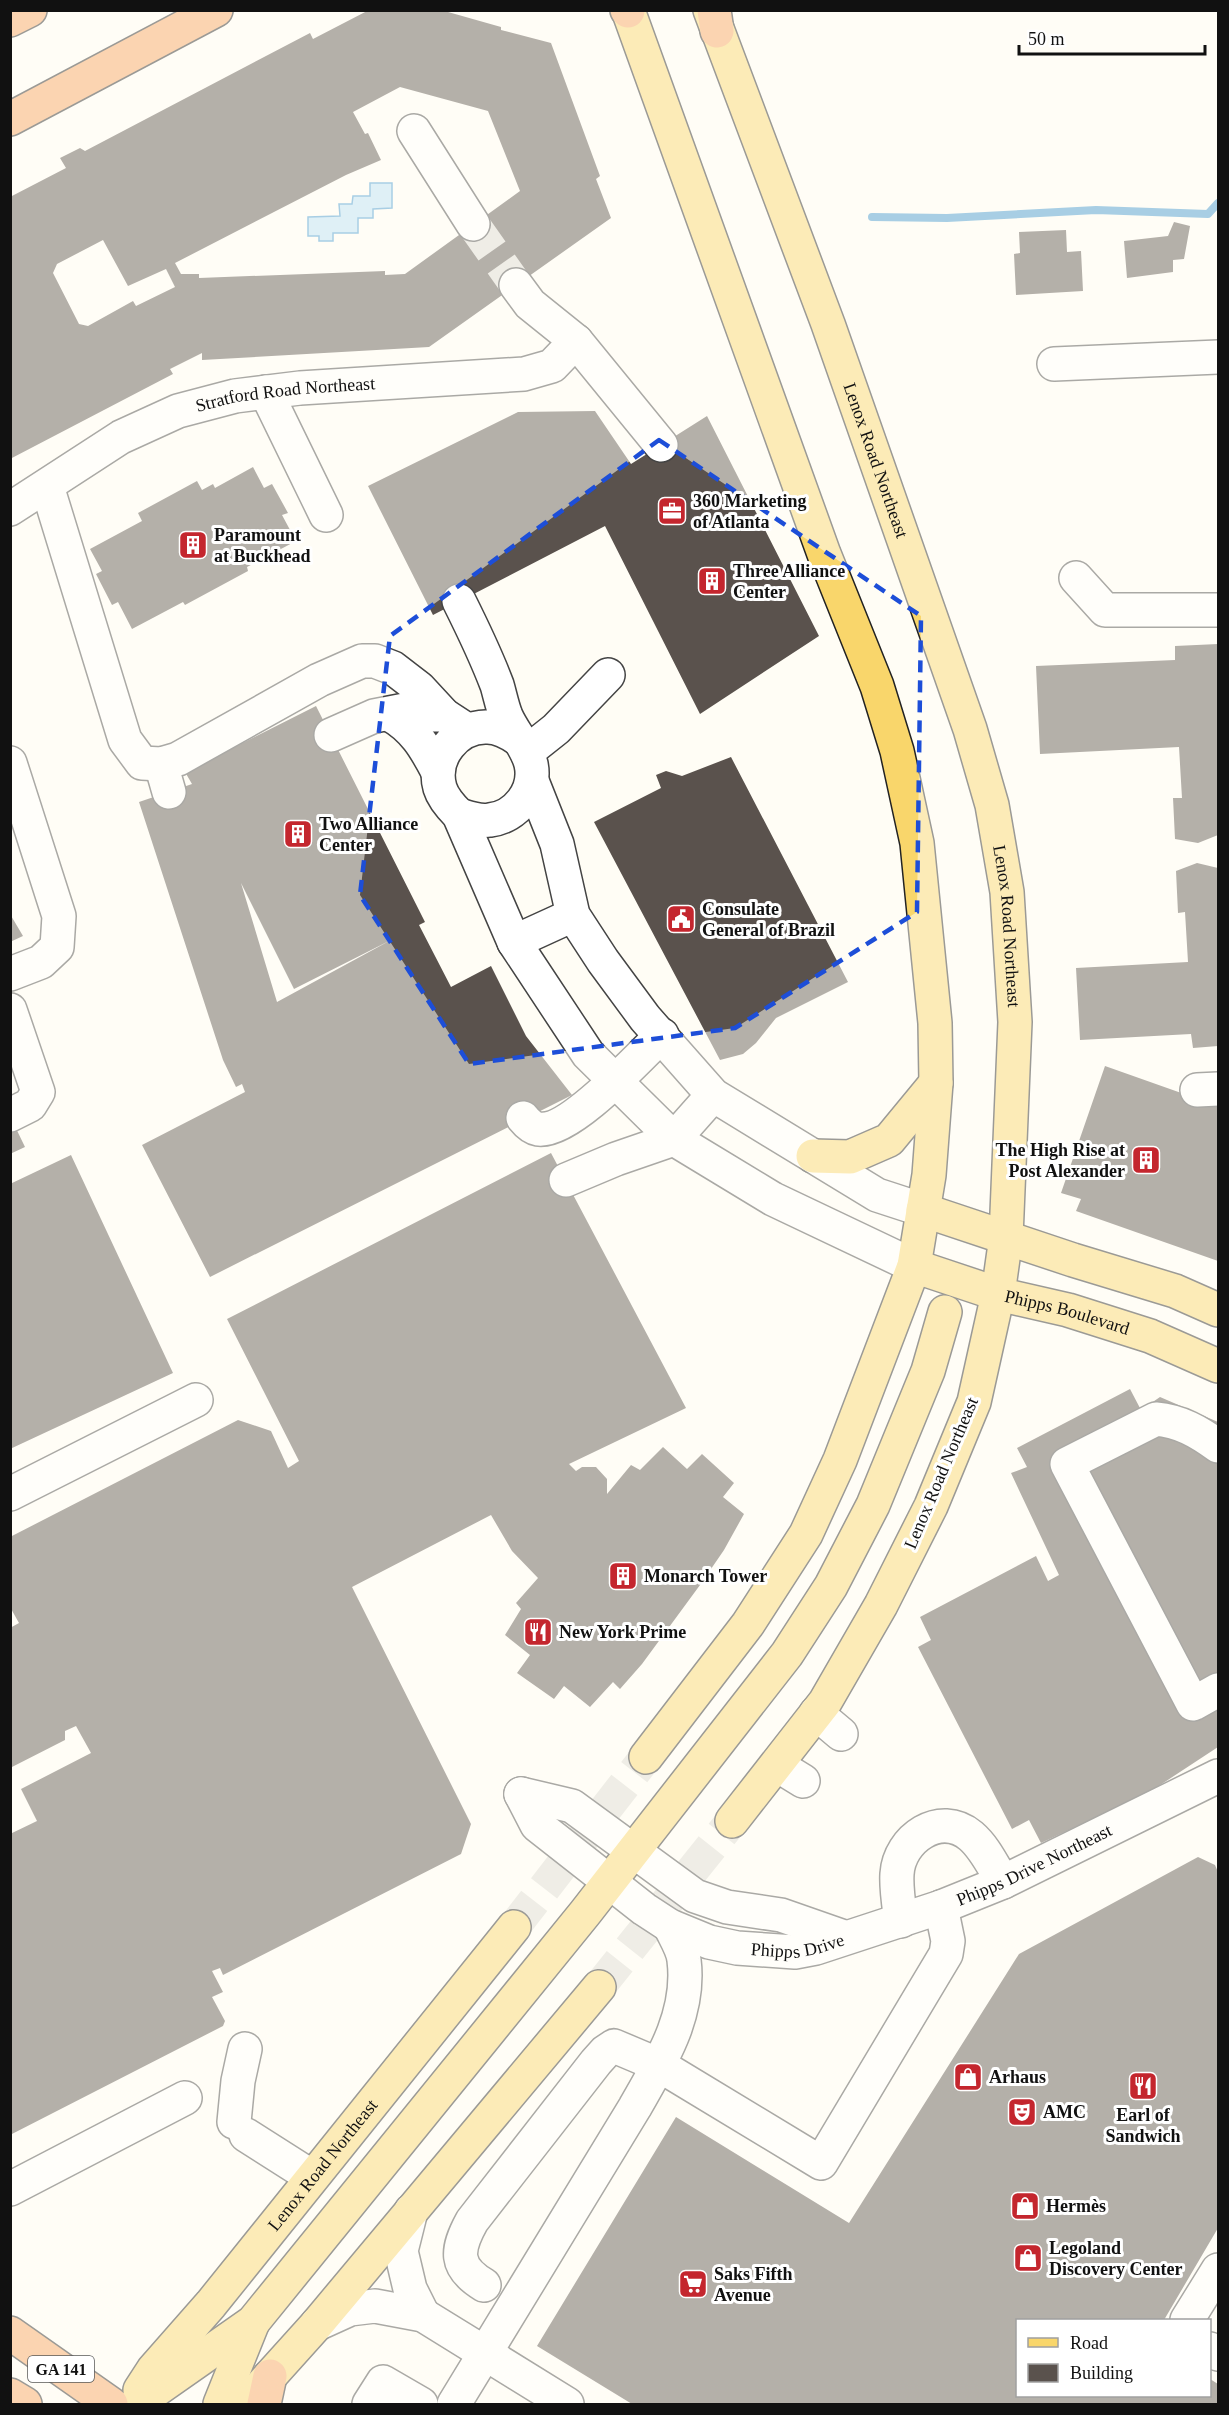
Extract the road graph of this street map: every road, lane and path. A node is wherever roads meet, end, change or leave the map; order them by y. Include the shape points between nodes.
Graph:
1 (30, 10) edge
2 (216, 10) edge
3 (628, 11) edge
4 (714, 17) edge
5 (10, 20) edge
6 (10, 119) edge
7 (414, 131) dead end
8 (473, 224) tunnel mouth
9 (516, 285) tunnel mouth
10 (576, 341) junction
11 (1218, 357) edge
12 (1054, 364) dead end
13 (266, 392) junction
14 (661, 445) dead end
15 (47, 486) junction
16 (10, 509) edge
17 (326, 515) dead end
18 (1076, 578) dead end
19 (459, 601) dead end
20 (1218, 610) edge
21 (338, 671) junction
22 (608, 675) dead end
23 (497, 685) junction
24 (389, 714) junction
25 (463, 724) junction
26 (331, 735) dead end
27 (525, 757) junction
28 (10, 763) edge
29 (438, 772) junction
30 (459, 814) junction
31 (573, 915) junction
32 (514, 942) junction
33 (10, 974) edge
34 (13, 1027) edge
35 (662, 1035) junction
36 (615, 1080) junction
37 (936, 1083) junction
38 (713, 1095) junction
39 (10, 1115) edge
40 (523, 1118) dead end
41 (674, 1139) junction
42 (813, 1156) junction
43 (566, 1180) dead end
44 (923, 1210) junction
45 (1006, 1237) junction
46 (914, 1266) junction
47 (998, 1294) junction
48 (1218, 1310) edge
49 (945, 1312) junction
50 (1218, 1365) edge
51 (196, 1400) dead end
52 (1218, 1446) edge
53 (10, 1494) edge
54 (1218, 1690) edge
55 (646, 1757) tunnel mouth
56 (1218, 1776) edge
57 (732, 1821) tunnel mouth
58 (634, 1850) junction
59 (609, 1882) junction
60 (1003, 1882) junction
61 (941, 1907) junction
62 (901, 1921) junction
63 (670, 1926) junction
64 (514, 1927) tunnel mouth
65 (844, 1937) junction
66 (599, 1987) tunnel mouth
67 (245, 2049) dead end
68 (659, 2065) junction
69 (185, 2098) dead end
70 (312, 2177) junction
71 (10, 2188) edge
72 (411, 2211) junction
73 (1218, 2270) edge
74 (484, 2285) dead end
75 (423, 2315) junction
76 (1188, 2319) edge
77 (254, 2322) junction
78 (316, 2324) junction
79 (10, 2333) edge
80 (486, 2354) junction
81 (267, 2390) edge
82 (10, 2395) edge
83 (25, 2404) edge
84 (111, 2404) edge
85 (130, 2404) edge
86 (136, 2404) edge
87 (220, 2404) edge
88 (246, 2404) edge
89 (369, 2404) edge
90 (421, 2404) edge
91 (454, 2404) edge
92 (567, 2404) edge

1 - 5 highway
2 - 6 highway
3 - 37 main road via 824,554 877,686 897,751 917,843 935,1023
4 - 45 main road, Lenox Road Northeast via 899,525 970,729 992,805 1007,892 1015,1022
7 - 8 street
9 - 10 street via 530,304
10 - 13 street, Stratford Road Northeast via 552,366 524,374
10 - 14 street
11 - 12 street
13 - 15 street, Stratford Road Northeast via 178,411 121,437
13 - 17 street
15 - 16 street, Stratford Road Northeast
15 - 21 street via 125,740 142,763 165,778 178,759
18 - 20 street via 1105,610
19 - 23 street
21 - 24 street via 359,674 381,684 390,698
21 - 25 street via 362,661 385,664
22 - 27 street
23 - 25 street
23 - 27 street
24 - 25 street via 410,708
24 - 26 street via 374,716
24 - 29 street via 405,723
25 - 27 street via 505,730
25 - 29 street via 441,756
27 - 30 street via 526,796 517,808 504,817 489,820
27 - 31 street via 557,844
28 - 33 street via 59,916 57,946 41,962
29 - 30 street via 440,788
30 - 32 street
31 - 32 street
31 - 35 street via 645,1018
32 - 36 street via 588,1054
34 - 39 street via 38,1092 30,1105
35 - 36 street
35 - 38 street
36 - 40 street via 573,1116 555,1126 538,1129
36 - 41 street
37 - 42 main road via 889,1140 850,1157
37 - 44 main road
38 - 41 street
38 - 42 street
41 - 43 street
41 - 46 street via 772,1199
42 - 44 street via 877,1195
44 - 45 main road
44 - 46 main road
45 - 47 main road, Lenox Road Northeast
45 - 48 main road via 1175,1291
46 - 47 main road, Phipps Boulevard
46 - 49 main road
46 - 55 main road via 840,1460 806,1534 748,1624
47 - 49 main road
47 - 50 main road, Phipps Boulevard via 1068,1310 1150,1336
47 - 57 main road, Lenox Road Northeast via 974,1402 931,1506 881,1605 829,1724 790,1773
49 - 58 main road via 905,1430 873,1505 831,1586 787,1654
51 - 53 street
52 - 54 street via 1171,1420 1156,1419 1067,1464 1193,1704
56 - 60 street, Phipps Drive Northeast
58 - 59 main road
58 - 59 street, Phipps Drive via 572,1806 521,1794 537,1825
58 - 65 street, Phipps Drive via 695,1896 727,1907 781,1916
59 - 63 street, Phipps Drive
59 - 77 main road
60 - 61 street, Phipps Drive Northeast
60 - 62 street via 969,1834 950,1827 931,1828 913,1837 901,1854 897,1874
61 - 62 street, Phipps Drive Northeast
61 - 68 street via 948,1941 946,1954 820,2163
62 - 65 street, Phipps Drive Northeast
63 - 65 street, Phipps Drive via 709,1942 768,1951 795,1952
63 - 68 street via 684,1959 684,1985 675,2030
64 - 70 main road, Lenox Road Northeast
66 - 72 main road
67 - 70 street via 238,2081 240,2128
68 - 74 street via 614,2046 596,2062 464,2236 460,2247 464,2269
68 - 80 street
69 - 71 street
70 - 85 main road, Lenox Road Northeast via 153,2370
72 - 75 street via 401,2251 410,2289
72 - 78 main road
73 - 76 street
75 - 78 street via 375,2306 350,2309
75 - 80 street
77 - 86 main road
77 - 87 main road
78 - 81 main road
79 - 84 highway, GA 141
80 - 91 street
80 - 92 street
81 - 88 main road
82 - 83 highway, GA 141
89 - 90 street via 383,2382

